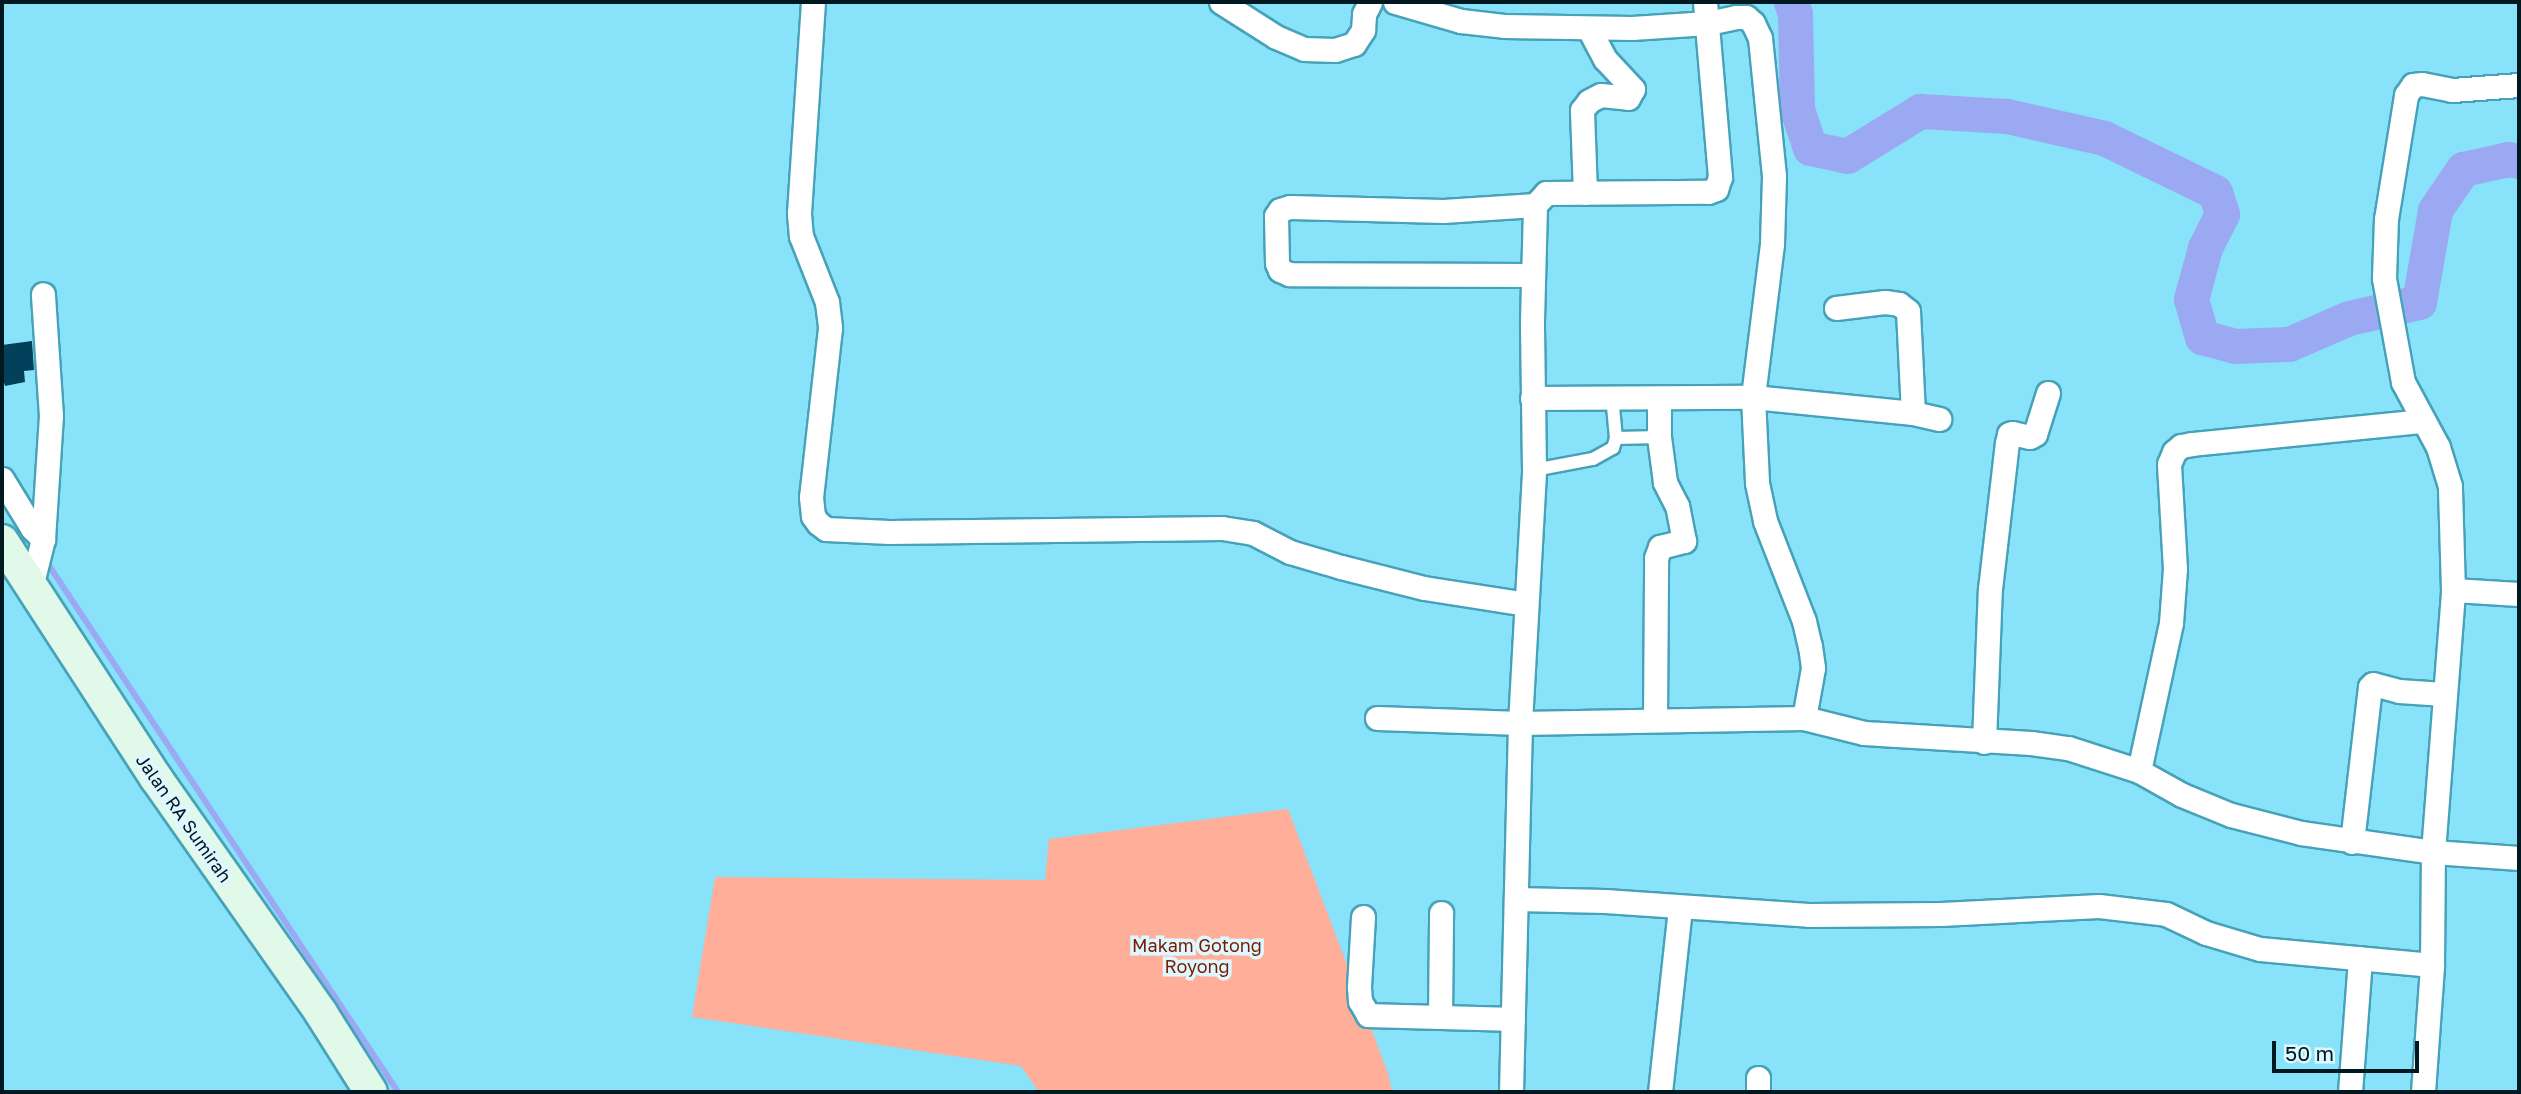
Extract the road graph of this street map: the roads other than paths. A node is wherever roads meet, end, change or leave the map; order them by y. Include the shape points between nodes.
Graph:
1 (813, 2) edge
2 (1221, 2) edge
3 (1370, 2) edge
4 (1395, 2) edge
5 (1706, 13) edge
6 (1589, 29) junction
7 (2519, 85) edge
8 (1586, 193) junction
9 (1535, 205) junction
10 (1533, 275) junction
11 (43, 294) dead end
12 (1836, 308) dead end
13 (2048, 393) dead end
14 (1612, 396) junction
15 (1753, 397) junction
16 (1532, 398) junction
17 (1659, 398) junction
18 (1913, 413) junction
19 (1939, 419) dead end
20 (2422, 421) junction
21 (1659, 437) junction
22 (1616, 439) junction
23 (1534, 470) junction
24 (2, 479) edge
25 (2, 541) edge
26 (39, 557) junction
27 (2453, 590) junction
28 (2519, 594) edge
29 (1526, 604) junction
30 (2444, 694) junction
31 (1377, 718) dead end
32 (1804, 718) junction
33 (1656, 720) junction
34 (1520, 723) junction
35 (1984, 741) junction
36 (2139, 771) junction
37 (2352, 842) junction
38 (2432, 852) junction
39 (2519, 858) edge
40 (1516, 899) junction
41 (1680, 907) junction
42 (1441, 913) dead end
43 (1363, 917) dead end
44 (2360, 958) junction
45 (2432, 965) junction
46 (1440, 1017) junction
47 (1513, 1019) junction
48 (371, 1092) edge
49 (1511, 1092) edge
50 (1660, 1092) edge
51 (2350, 1092) edge
52 (2423, 1092) edge

1 - 29 street via 799,214 801,236 827,302 830,328 811,497 818,523 826,529 889,532 1223,527 1253,533 1290,552 1341,568 1424,588
2 - 3 street via 1304,49 1335,50 1354,44
4 - 6 street via 1461,21
5 - 6 street
5 - 8 street via 1720,177 1716,189
5 - 15 street via 1746,17 1760,38 1774,217
6 - 8 street via 1605,59 1633,89 1628,97 1601,96 1582,110
7 - 20 street via 2452,90 2422,84 2413,85 2406,95 2386,219 2384,278 2403,382
8 - 9 street via 1546,193
9 - 10 street
9 - 10 street via 1443,211 1290,207 1276,216 1277,263 1280,271 1289,274
10 - 16 street
11 - 26 street via 51,416
12 - 18 street via 1885,302 1909,311
13 - 35 street via 2035,434 2012,433 2007,443 1990,589
14 - 16 street
14 - 17 street
14 - 22 lane
15 - 17 street
15 - 18 street
15 - 32 street via 1757,483 1765,521 1810,646 1813,668
16 - 23 street
17 - 21 street
18 - 19 street
20 - 27 street via 2438,447 2450,486
20 - 36 street via 2192,444 2174,452 2169,464 2175,569 2171,623
21 - 22 lane
21 - 33 street via 1665,482 1677,506 1684,541 1660,547 1656,558
22 - 23 lane via 1613,448 1593,459
23 - 29 street
24 - 26 street via 32,528
25 - 26 main road, Jalan RA Sumirah
26 - 48 main road, Jalan RA Sumirah via 156,778
27 - 28 street
27 - 30 street
29 - 34 street
30 - 37 street via 2370,687
30 - 38 street
31 - 34 street
32 - 33 street
32 - 35 street via 1864,733
33 - 34 street
34 - 40 street
35 - 36 street via 2068,748
36 - 37 street via 2231,815
37 - 38 street
38 - 39 street
38 - 45 street
40 - 41 street
40 - 47 street
41 - 44 street via 1835,915 2099,906 2166,914 2206,933 2260,949
41 - 50 street
42 - 46 street
43 - 46 street via 1359,987 1363,1012 1368,1016
44 - 45 street
44 - 51 street
45 - 52 street
46 - 47 street
47 - 49 street

